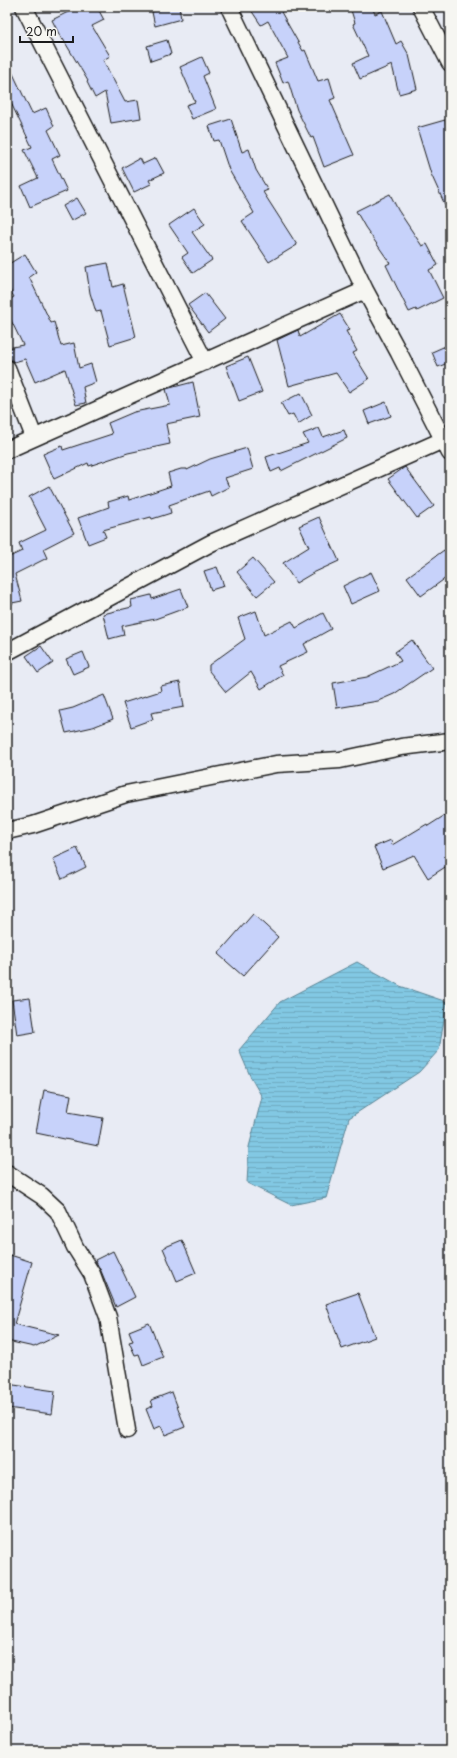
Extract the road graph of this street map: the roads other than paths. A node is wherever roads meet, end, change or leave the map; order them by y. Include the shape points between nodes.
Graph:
1 (24, 7) edge
2 (229, 7) edge
3 (421, 7) edge
4 (450, 63) edge
5 (365, 290) junction
6 (206, 362) junction
7 (7, 368) edge
8 (34, 437) junction
9 (447, 447) edge
10 (7, 450) edge
11 (7, 652) edge
12 (450, 741) edge
13 (7, 831) edge
14 (7, 1173) edge
15 (127, 1430) dead end

1 - 6 street
2 - 5 street
3 - 4 street
5 - 6 street via 276,328
5 - 9 street
6 - 8 street
7 - 8 street
8 - 10 street
9 - 11 street via 212,543
12 - 13 street via 401,747 340,760 276,764 134,792
14 - 15 street via 42,1196 58,1211 75,1247 92,1274 108,1317

